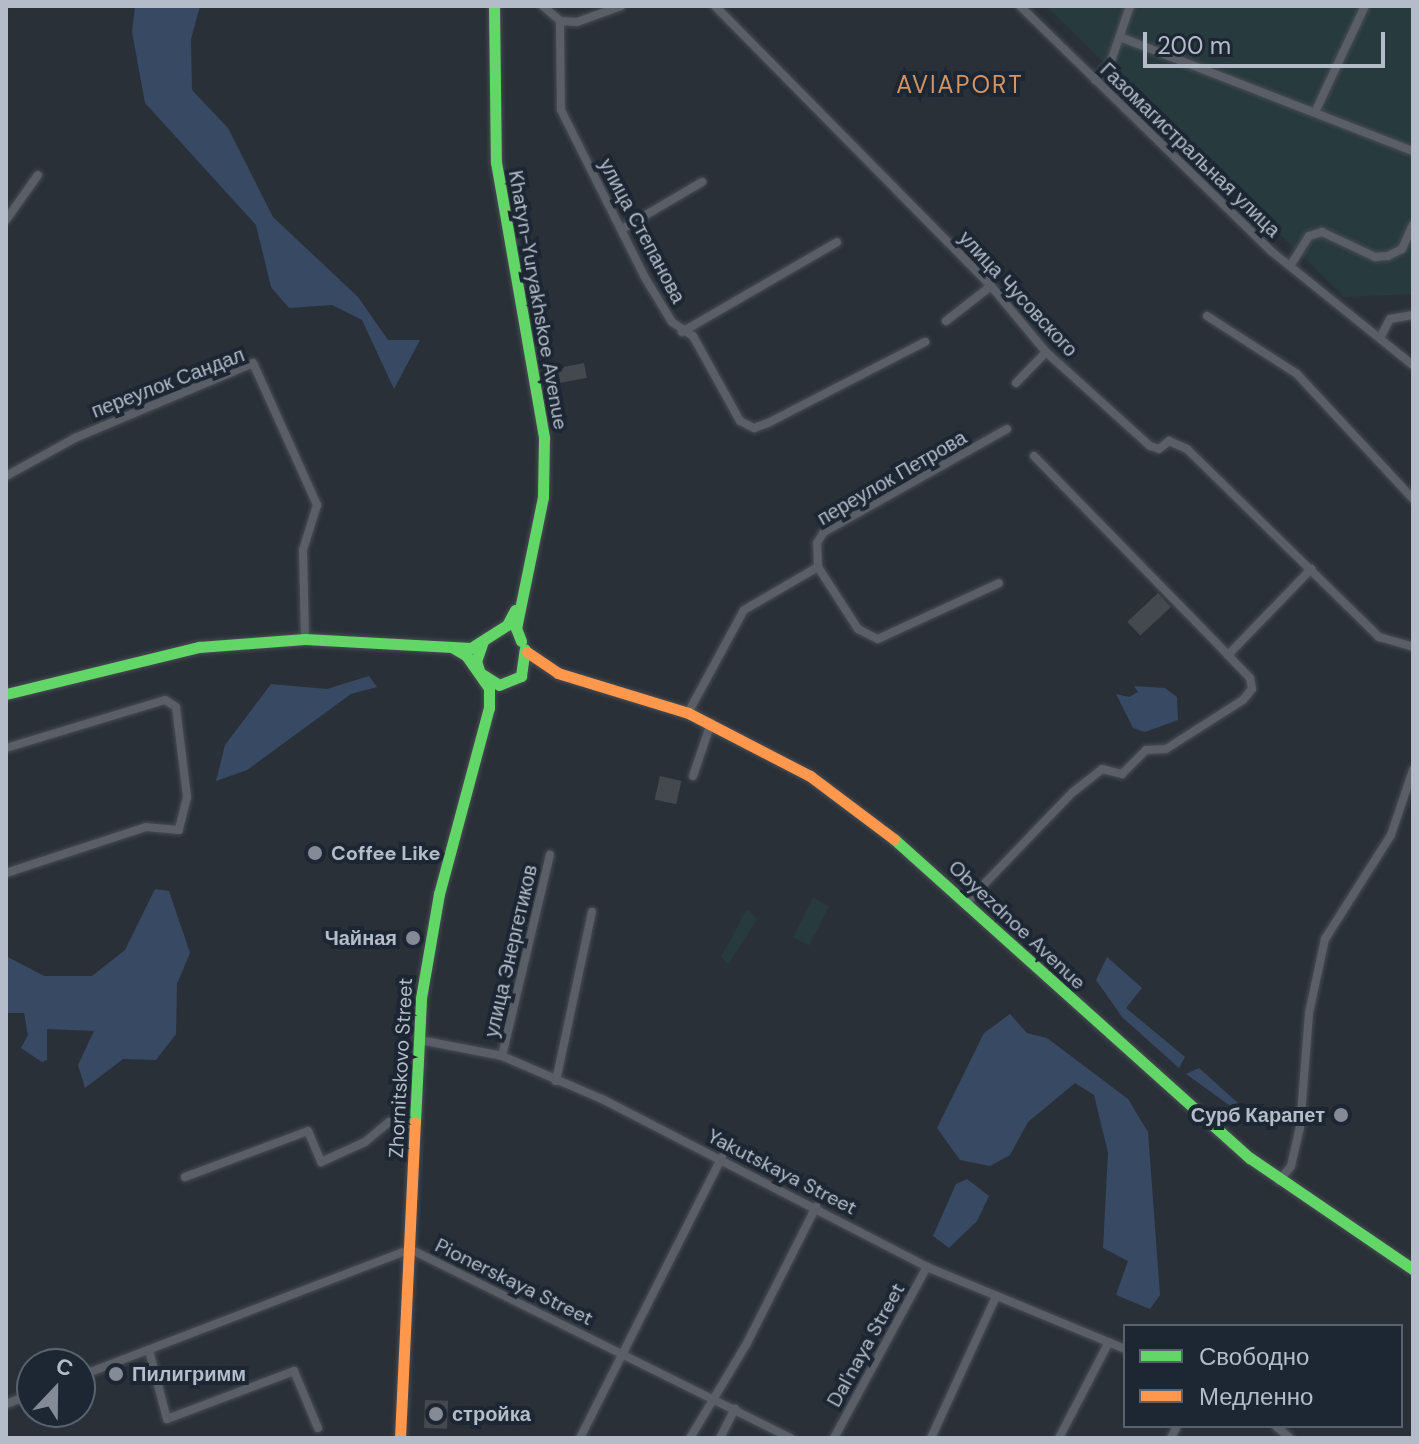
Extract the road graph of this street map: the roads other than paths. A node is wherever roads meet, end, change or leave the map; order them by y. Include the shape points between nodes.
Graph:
1 (494, 6) edge
2 (543, 6) edge
3 (621, 6) edge
4 (715, 6) edge
5 (1020, 6) edge
6 (1130, 6) edge
7 (1365, 6) edge
8 (560, 21) junction
9 (1120, 37) junction
10 (1095, 80) junction
11 (1316, 110) junction
12 (1413, 151) edge
13 (38, 175) dead end
14 (702, 182) dead end
15 (6, 220) edge
16 (1413, 224) edge
17 (622, 229) junction
18 (837, 242) dead end
19 (1292, 263) junction
20 (991, 286) junction
21 (1413, 315) edge
22 (1207, 316) dead end
23 (946, 321) dead end
24 (681, 332) junction
25 (1381, 336) junction
26 (925, 342) dead end
27 (1046, 352) junction
28 (1413, 365) edge
29 (1016, 383) dead end
30 (1007, 429) dead end
31 (1034, 456) dead end
32 (6, 476) edge
33 (1413, 499) edge
34 (818, 567) junction
35 (1311, 569) junction
36 (999, 583) dead end
37 (522, 597) junction
38 (488, 637) junction
39 (305, 639) junction
40 (452, 647) junction
41 (524, 647) junction
42 (1413, 647) edge
43 (1228, 655) junction
44 (480, 673) junction
45 (558, 673) junction
46 (518, 678) junction
47 (6, 694) edge
48 (489, 708) junction
49 (688, 713) junction
50 (711, 723) junction
51 (6, 748) edge
52 (1413, 770) edge
53 (693, 776) dead end
54 (550, 855) dead end
55 (6, 873) edge
56 (966, 903) junction
57 (592, 912) dead end
58 (420, 1040) junction
59 (502, 1056) junction
60 (556, 1081) junction
61 (416, 1125) junction
62 (722, 1157) junction
63 (185, 1177) dead end
64 (1279, 1181) junction
65 (816, 1207) junction
66 (410, 1249) junction
67 (927, 1267) junction
68 (1413, 1269) edge
69 (996, 1297) junction
70 (1109, 1342) junction
71 (1123, 1348) edge
72 (149, 1350) junction
73 (623, 1354) junction
74 (96, 1370) edge
75 (711, 1397) junction
76 (735, 1409) junction
77 (318, 1428) dead end
78 (400, 1438) edge
79 (580, 1438) edge
80 (690, 1438) edge
81 (720, 1438) edge
82 (791, 1438) edge
83 (834, 1438) edge
84 (931, 1438) edge
85 (1059, 1438) edge

1 - 37 main road, Khatyn-Yuryakhskoe Avenue via 496,162 544,438 543,497
2 - 8 street
3 - 8 street via 592,19
4 - 20 street, улица Чусовского
5 - 10 street, Газомагистральная улица
6 - 9 street
7 - 11 street
8 - 17 street, улица Степанова via 561,110
9 - 10 street via 1110,64
9 - 11 street
10 - 19 street, Газомагистральная улица via 1271,251
11 - 12 street
13 - 15 street
14 - 17 street
16 - 19 street via 1402,249 1388,256 1375,257 1322,232 1309,236
17 - 24 street, улица Степанова
18 - 24 street
19 - 25 street, Газомагистральная улица via 1342,312
20 - 23 street
20 - 27 street, улица Чусовского
21 - 25 street via 1390,319
22 - 33 street via 1297,374
24 - 26 street, улица Степанова via 693,336 740,421 754,428
25 - 28 street
27 - 29 street
27 - 35 street, улица Чусовского via 1150,446 1159,449 1169,441 1187,449
30 - 34 street, переулок Петрова via 824,532 817,543
31 - 43 street
32 - 39 street, переулок Сандал via 75,438 253,363 317,505 303,550
34 - 36 street via 858,629 878,639
34 - 49 street via 744,610
35 - 42 street, улица Чусовского via 1379,637
35 - 43 street
37 - 38 main road, Khatyn-Yuryakhskoe Avenue via 507,625
37 - 41 main road, Khatyn-Yuryakhskoe Avenue via 516,628
38 - 40 main road
38 - 41 main road
38 - 44 main road via 476,661
39 - 40 main road
39 - 47 main road via 199,647
40 - 44 main road
41 - 45 main road, Obyezdnoe Avenue
41 - 46 main road
43 - 56 street via 1252,689 1166,749 1153,746 1122,774 1102,769
44 - 46 main road via 499,685
44 - 48 main road, Zhornitskovo Street via 489,688
45 - 46 main road, Obyezdnoe Avenue
45 - 49 main road, Obyezdnoe Avenue
46 - 48 main road, Zhornitskovo Street via 499,690
48 - 58 main road, Zhornitskovo Street via 436,911
49 - 50 main road, Obyezdnoe Avenue
50 - 53 street
50 - 56 main road, Obyezdnoe Avenue via 810,776
51 - 55 street via 165,700 176,707 187,797 179,830 146,827
52 - 64 street via 1391,835 1325,939 1309,1013 1300,1128 1291,1166
54 - 59 street, улица Энергетиков
56 - 64 main road, Obyezdnoe Avenue
57 - 60 street
58 - 59 street, Yakutskaya Street
58 - 61 main road, Zhornitskovo Street
59 - 60 street, Yakutskaya Street
60 - 62 street, Yakutskaya Street
61 - 63 street via 389,1122 365,1142 321,1162 308,1131
61 - 66 main road, Zhornitskovo Street
62 - 65 street, Yakutskaya Street
62 - 73 street
64 - 68 main road, Obyezdnoe Avenue
65 - 67 street, Yakutskaya Street
65 - 75 street via 747,1343
66 - 72 street, Pionerskaya Street
66 - 73 street, Pionerskaya Street
66 - 78 main road, Zhornitskovo Street
67 - 69 street, Yakutskaya Street
67 - 83 street, Dal'naya Street
69 - 70 street, Yakutskaya Street
69 - 84 street
70 - 71 street, Yakutskaya Street
70 - 85 street
72 - 74 street, Pionerskaya Street
72 - 77 street via 167,1419 294,1371
73 - 75 street, Pionerskaya Street
73 - 79 street
75 - 76 street, Pionerskaya Street
75 - 80 street
76 - 81 street
76 - 82 street, Pionerskaya Street

